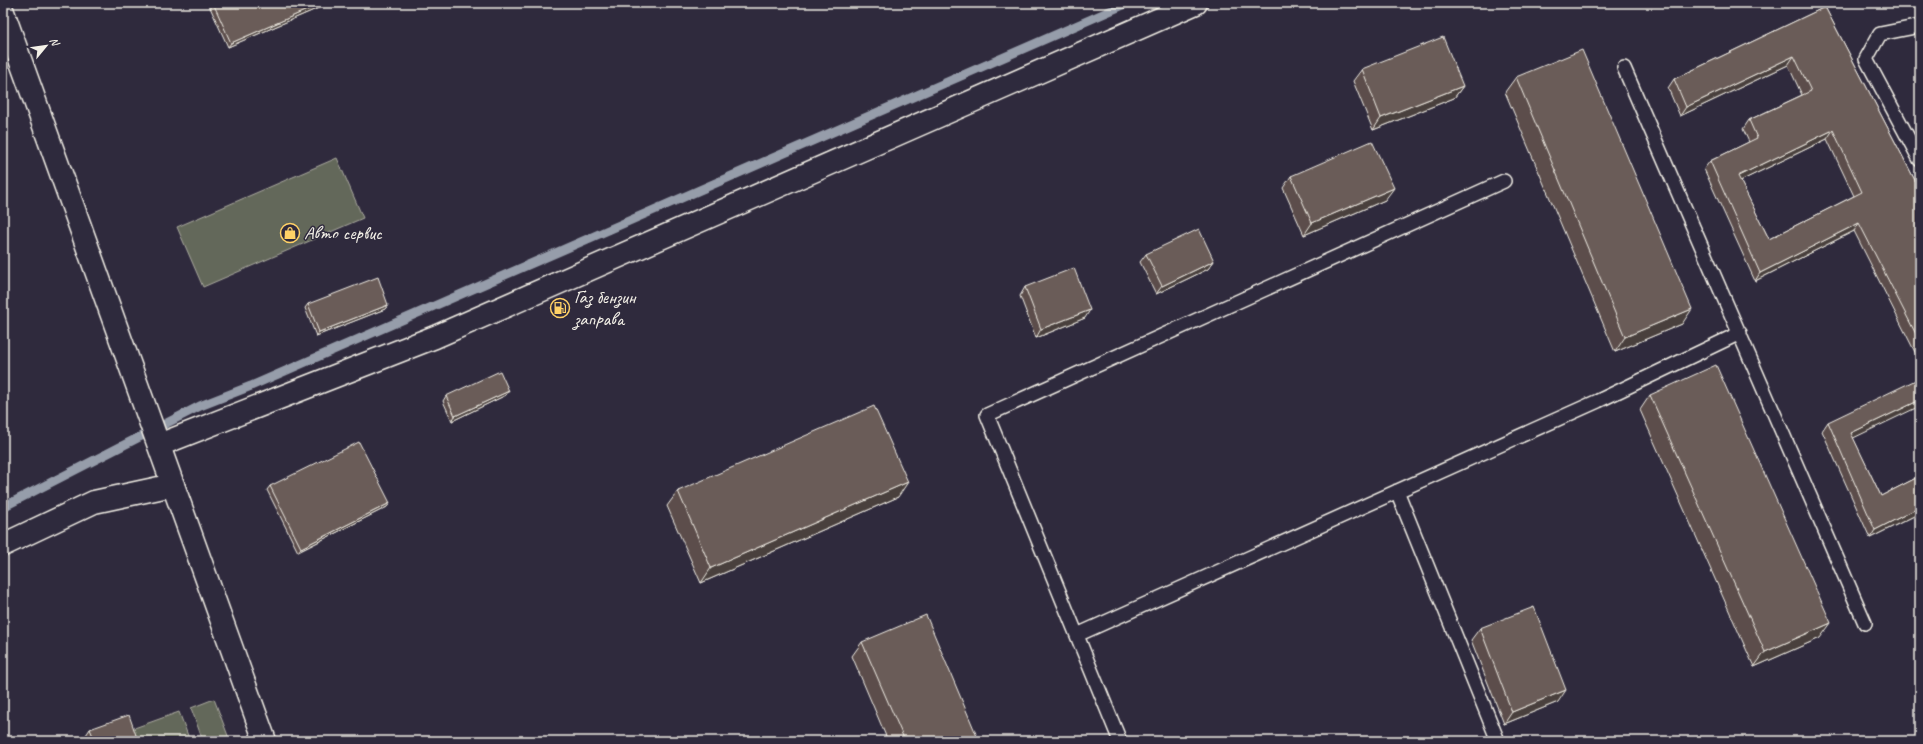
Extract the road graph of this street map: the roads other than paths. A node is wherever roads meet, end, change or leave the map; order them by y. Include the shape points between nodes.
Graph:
1 (1196, 3) edge
2 (3, 12) edge
3 (1920, 26) edge
4 (1624, 68) dead end
5 (1920, 160) edge
6 (1504, 181) dead end
7 (1740, 333) junction
8 (158, 444) junction
9 (173, 485) junction
10 (1397, 491) junction
11 (3, 545) edge
12 (1865, 623) dead end
13 (1077, 635) junction
14 (266, 741) edge
15 (1120, 741) edge
16 (1498, 741) edge

1 - 8 street via 435,338
2 - 8 street
3 - 5 lane via 1880,34 1866,59
4 - 7 lane
6 - 13 lane via 987,415
7 - 10 lane via 1598,401
7 - 12 lane
8 - 9 street
9 - 11 street via 94,502
9 - 14 street
10 - 13 lane
10 - 16 lane
13 - 15 lane

